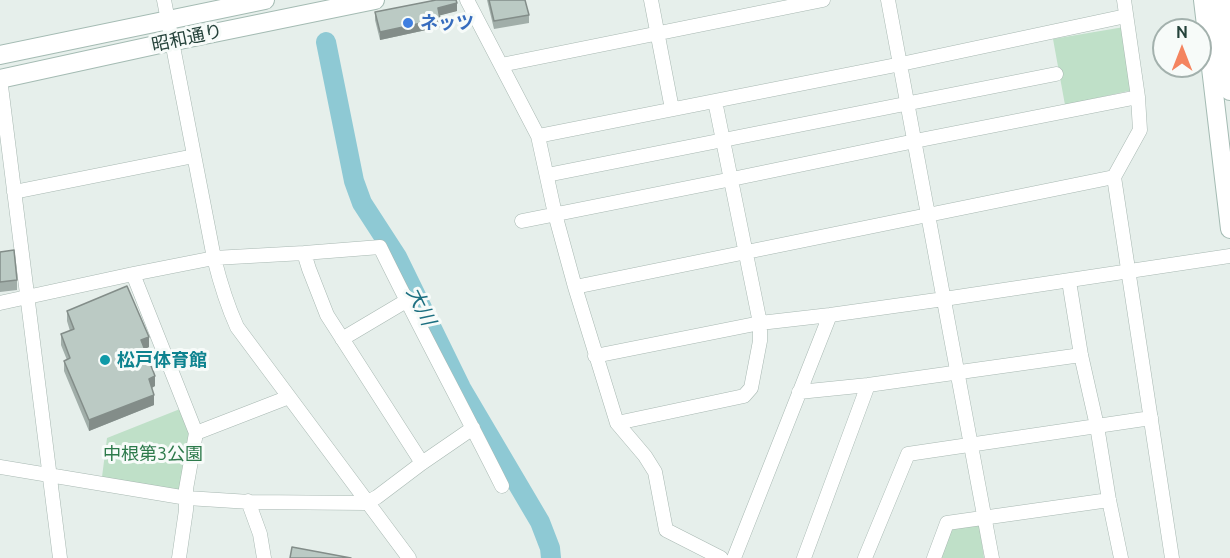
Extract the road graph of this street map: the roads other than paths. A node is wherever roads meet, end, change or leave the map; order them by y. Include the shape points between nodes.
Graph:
1 (164, 0) edge
2 (265, 0) edge
3 (375, 0) edge
4 (467, 0) edge
5 (651, 0) edge
6 (823, 0) edge
7 (888, 0) edge
8 (1124, 0) edge
9 (1203, 0) edge
10 (1221, 0) edge
11 (1126, 16) junction
12 (168, 20) junction
13 (658, 33) junction
14 (172, 41) junction
15 (0, 55) edge
16 (901, 64) junction
17 (501, 65) junction
18 (1056, 74) dead end
19 (0, 79) edge
20 (1230, 91) edge
21 (1138, 97) junction
22 (716, 101) junction
23 (908, 102) junction
24 (672, 110) junction
25 (538, 136) junction
26 (724, 140) junction
27 (915, 141) junction
28 (194, 156) junction
29 (547, 175) junction
30 (1114, 177) junction
31 (732, 179) junction
32 (14, 192) junction
33 (555, 214) junction
34 (929, 214) junction
35 (522, 222) dead end
36 (1230, 229) edge
37 (746, 251) junction
38 (304, 253) junction
39 (1230, 256) edge
40 (214, 258) junction
41 (1128, 272) junction
42 (133, 274) junction
43 (1069, 280) junction
44 (575, 287) junction
45 (27, 297) junction
46 (944, 299) junction
47 (406, 301) junction
48 (0, 303) edge
49 (830, 315) junction
50 (760, 323) junction
51 (342, 339) junction
52 (1081, 355) junction
53 (595, 356) junction
54 (957, 373) junction
55 (868, 385) junction
56 (799, 392) junction
57 (289, 397) junction
58 (1151, 418) junction
59 (617, 423) junction
60 (1096, 426) junction
61 (473, 428) junction
62 (196, 433) junction
63 (972, 445) junction
64 (422, 463) junction
65 (0, 466) edge
66 (49, 474) junction
67 (502, 486) dead end
68 (187, 498) junction
69 (1109, 500) junction
70 (248, 501) junction
71 (366, 503) junction
72 (984, 517) junction
73 (60, 558) edge
74 (179, 558) edge
75 (264, 558) edge
76 (409, 558) edge
77 (721, 558) edge
78 (734, 558) edge
79 (804, 558) edge
80 (865, 558) edge
81 (934, 558) edge
82 (992, 558) edge
83 (1121, 558) edge
84 (1172, 558) edge

1 - 12 street
2 - 12 street, 昭和通り
3 - 14 street, 昭和通り
4 - 17 street
5 - 13 street
6 - 13 street
7 - 16 street
8 - 11 street
9 - 36 street
10 - 20 street
11 - 16 street
11 - 21 street
12 - 14 street
12 - 15 street, 昭和通り
13 - 17 street
13 - 24 street
14 - 19 street, 昭和通り
14 - 28 street
16 - 22 street
16 - 23 street
17 - 25 street
18 - 23 street
19 - 32 street
21 - 27 street
21 - 30 street via 1140,130
22 - 24 street
22 - 26 street
23 - 26 street
23 - 27 street
24 - 25 street
25 - 29 street
26 - 29 street
26 - 31 street
27 - 31 street
27 - 34 street
28 - 32 street
28 - 40 street
29 - 33 street
30 - 34 street
30 - 41 street
31 - 33 street
31 - 37 street
32 - 45 street
33 - 35 street
33 - 44 street
34 - 37 street
34 - 46 street
37 - 44 street
37 - 50 street
38 - 40 street
38 - 47 street via 380,247
38 - 51 street via 327,315
39 - 41 street
40 - 42 street
40 - 57 street via 237,327
41 - 43 street
41 - 58 street
42 - 45 street
42 - 62 street
43 - 46 street
43 - 52 street
44 - 53 street
45 - 48 street
45 - 66 street
46 - 49 street
46 - 54 street
47 - 51 street
47 - 61 street
49 - 50 street
49 - 56 street
50 - 53 street
50 - 59 street via 751,388 744,396
51 - 64 street
52 - 54 street
52 - 60 street
53 - 59 street
54 - 55 street
54 - 63 street
55 - 56 street
55 - 79 street
56 - 78 street
57 - 62 street
57 - 71 street
58 - 60 street
58 - 84 street
59 - 77 street via 655,472 666,530
60 - 63 street
60 - 69 street
61 - 64 street
61 - 67 street
62 - 68 street
63 - 72 street
63 - 80 street via 909,454
64 - 71 street
65 - 66 street
66 - 68 street
66 - 73 street
68 - 70 street
68 - 74 street
69 - 72 street
69 - 83 street
70 - 71 street
70 - 75 street
71 - 76 street
72 - 81 street via 947,523
72 - 82 street

